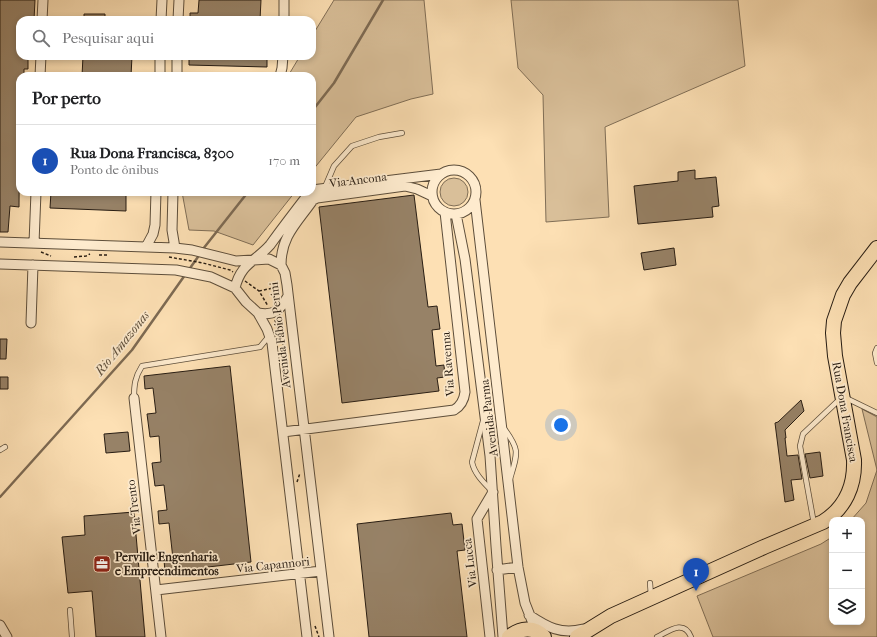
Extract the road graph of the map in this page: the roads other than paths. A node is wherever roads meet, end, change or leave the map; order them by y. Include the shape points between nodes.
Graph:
1 (43, 0) edge
2 (162, 0) edge
3 (179, 0) edge
4 (284, 0) edge
5 (42, 16) edge
6 (162, 16) edge
7 (178, 16) edge
8 (284, 16) edge
9 (41, 60) edge
10 (160, 60) edge
11 (177, 60) edge
12 (283, 60) edge
13 (40, 72) edge
14 (160, 72) edge
15 (177, 72) edge
16 (281, 72) edge
17 (402, 133) dead end
18 (441, 174) junction
19 (325, 187) junction
20 (316, 189) edge
21 (36, 196) edge
22 (156, 196) edge
23 (173, 196) edge
24 (307, 196) edge
25 (432, 196) junction
26 (475, 200) junction
27 (445, 212) junction
28 (456, 214) junction
29 (0, 242) edge
30 (34, 246) junction
31 (146, 247) junction
32 (175, 248) junction
33 (877, 248) edge
34 (254, 260) junction
35 (0, 264) edge
36 (33, 265) junction
37 (281, 265) junction
38 (235, 288) junction
39 (288, 296) junction
40 (258, 313) junction
41 (31, 323) dead end
42 (270, 335) junction
43 (877, 348) edge
44 (877, 363) edge
45 (842, 396) junction
46 (134, 398) joint
47 (877, 413) edge
48 (485, 416) junction
49 (304, 430) junction
50 (283, 432) junction
51 (5, 447) dead end
52 (0, 450) edge
53 (509, 484) junction
54 (493, 491) junction
55 (814, 526) junction
56 (518, 566) junction
57 (497, 570) junction
58 (321, 571) junction
59 (300, 574) junction
60 (650, 583) dead end
61 (156, 590) junction
62 (652, 598) junction
63 (70, 610) dead end
64 (529, 615) junction
65 (0, 625) edge
66 (594, 626) junction
67 (540, 634) edge
68 (7, 637) edge
69 (72, 637) edge
70 (161, 637) edge
71 (307, 637) edge
72 (329, 637) edge
73 (490, 637) edge
74 (503, 637) edge
75 (509, 637) edge
76 (577, 637) edge
77 (657, 637) edge
78 (691, 637) edge

1 - 5 street
2 - 6 street
3 - 7 street
4 - 8 street
9 - 13 street
10 - 14 street
11 - 15 street
12 - 16 street
17 - 19 lane via 378,137 352,146 334,166
18 - 19 street, Via Ancona
18 - 25 street via 433,184
18 - 26 street via 453,169 470,176 476,187
19 - 20 street, Via Ancona
21 - 30 street
22 - 31 street via 155,225
23 - 32 street via 172,230
24 - 34 street via 269,245
25 - 27 street via 434,202
25 - 37 street, Via Ancona via 405,186 317,198 287,236 282,248
26 - 28 street via 467,210
26 - 53 street, Avenida Parma
27 - 28 street
27 - 49 street, Via Ravenna via 465,392 463,401 454,410
28 - 48 street, Avenida Parma via 465,259
29 - 30 street, Avenida Fábio Perini
30 - 31 street, Avenida Fábio Perini
31 - 32 street, Avenida Fábio Perini
32 - 34 street, Avenida Fábio Perini via 236,261
33 - 45 main road, Rua Dona Francisca via 850,283 834,321 835,356
34 - 37 street, Avenida Fábio Perini via 269,259
34 - 38 street via 242,270
35 - 36 street, Avenida Fábio Perini
36 - 38 street, Avenida Fábio Perini via 176,270 216,279
36 - 41 street
37 - 39 street, Avenida Fábio Perini via 285,273
38 - 40 street, Avenida Fábio Perini
39 - 40 street via 279,310 273,314
39 - 49 street, Avenida Fábio Perini
40 - 42 street, Avenida Fábio Perini
42 - 46 lane via 260,347 142,366 134,383
42 - 50 street, Avenida Fábio Perini
43 - 44 lane
45 - 47 lane
45 - 55 main road, Rua Dona Francisca via 854,460 854,476 845,500 838,509 831,517
45 - 55 lane via 803,434 800,441
46 - 61 street, Via Trento
48 - 54 street, Avenida Parma
48 - 54 lane via 472,462 476,474
49 - 50 street, Via Ravenna
49 - 58 street, Avenida Fábio Perini
50 - 59 street, Avenida Fábio Perini
51 - 52 lane
53 - 54 street
53 - 56 street, Avenida Parma
54 - 57 street, Avenida Parma
54 - 73 street, Via Lucca via 476,519
55 - 62 main road, Rua Dona Francisca
56 - 57 street
56 - 64 street, Avenida Parma
57 - 74 street, Avenida Parma
58 - 59 street, Via Capannori
58 - 72 street, Avenida Fábio Perini
59 - 61 street, Via Capannori
59 - 71 street, Avenida Fábio Perini
60 - 62 lane
61 - 70 street, Via Trento
62 - 66 main road, Rua Dona Francisca
63 - 69 lane
64 - 66 street via 564,632
64 - 67 street, Avenida Parma
65 - 68 street
66 - 76 main road, Rua Dona Francisca
67 - 75 main road via 526,629
77 - 78 lane via 677,627 689,631

